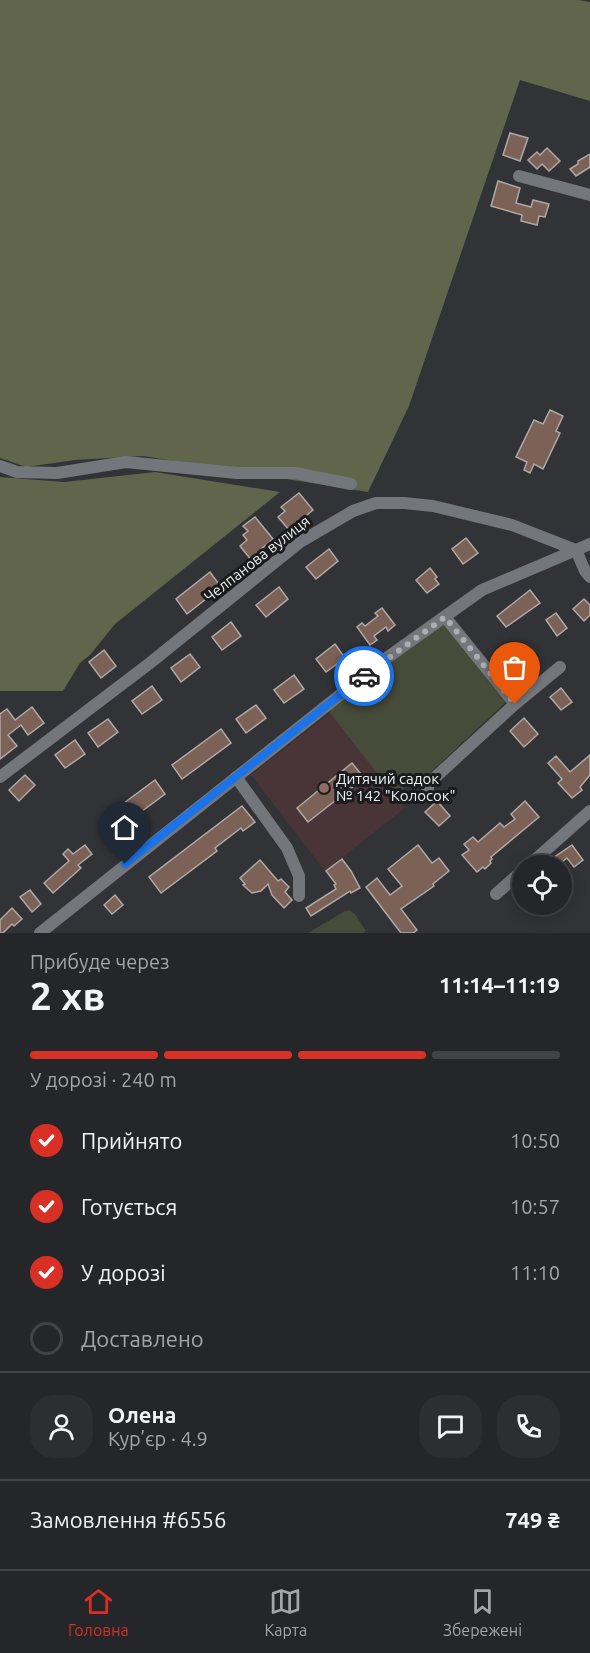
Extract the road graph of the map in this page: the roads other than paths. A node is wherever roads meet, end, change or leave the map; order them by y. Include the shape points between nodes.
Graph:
1 (519, 176) dead end
2 (590, 195) edge
3 (0, 466) edge
4 (351, 484) dead end
5 (590, 544) edge
6 (576, 550) junction
7 (590, 577) edge
8 (445, 617) junction
9 (560, 667) dead end
10 (515, 704) junction
11 (0, 777) edge
12 (236, 777) junction
13 (426, 797) dead end
14 (590, 811) edge
15 (540, 855) edge
16 (512, 880) edge
17 (496, 894) dead end
18 (299, 896) dead end
19 (40, 933) edge

1 - 2 street
3 - 4 street via 57,473 126,462 237,473 295,473
5 - 6 street
6 - 7 street
6 - 8 street via 482,590
6 - 11 street, Челпанова вулиця via 512,525 433,506 376,503 353,511 300,542
8 - 10 street
8 - 12 street
9 - 10 street
10 - 13 street via 429,783
12 - 18 street via 287,848 299,876
12 - 19 street
14 - 15 street
16 - 17 street

